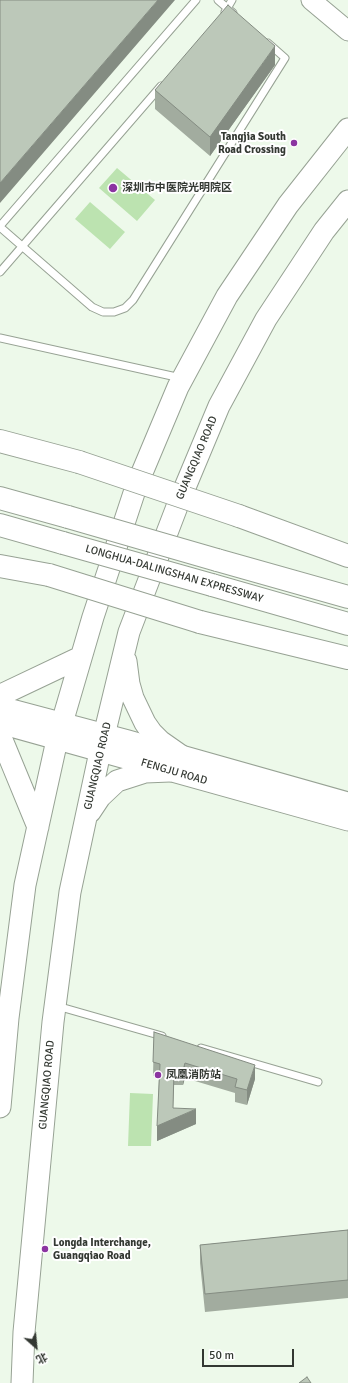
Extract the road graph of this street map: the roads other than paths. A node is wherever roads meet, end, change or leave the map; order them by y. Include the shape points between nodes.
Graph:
1 (196, 0) edge
2 (218, 0) edge
3 (232, 0) edge
4 (311, 0) edge
5 (228, 8) junction
6 (239, 18) edge
7 (218, 20) edge
8 (348, 31) edge
9 (262, 38) edge
10 (166, 80) edge
11 (348, 128) edge
12 (348, 201) edge
13 (0, 227) edge
14 (22, 246) junction
15 (0, 272) edge
16 (0, 338) edge
17 (183, 378) junction
18 (0, 441) edge
19 (0, 498) edge
20 (0, 525) edge
21 (348, 556) edge
22 (0, 566) edge
23 (348, 597) edge
24 (348, 624) edge
25 (127, 642) junction
26 (81, 657) junction
27 (348, 658) edge
28 (0, 700) edge
29 (0, 706) edge
30 (0, 724) edge
31 (60, 731) junction
32 (0, 735) edge
33 (102, 743) junction
34 (175, 763) junction
35 (348, 802) edge
36 (348, 821) edge
37 (85, 822) junction
38 (38, 827) junction
39 (55, 1005) junction
40 (168, 1038) edge
41 (190, 1045) edge
42 (318, 1082) dead end
43 (0, 1107) edge
44 (22, 1383) edge

1 - 13 lane
2 - 5 lane
3 - 5 lane
4 - 8 street
5 - 6 lane
5 - 7 lane
9 - 14 lane via 285,58 137,294 125,308 103,312 92,307
10 - 14 lane
11 - 17 main road via 288,205 227,296
12 - 25 main road, GUANGQIAO ROAD via 324,231 266,319 219,406 178,504
13 - 14 lane
14 - 15 lane
16 - 17 lane
17 - 26 main road via 136,487
18 - 21 highway, bridge via 79,462
19 - 23 highway, bridge
20 - 24 highway, LONGHUA-DALINGSHAN EXPRESSWAY, bridge
22 - 27 highway, bridge via 49,576 200,622
25 - 33 main road, GUANGQIAO ROAD
25 - 34 main road via 126,668 133,698 152,733 170,749
26 - 28 main road via 3,694
26 - 31 main road
29 - 31 street, FENGJU ROAD
30 - 31 street, FENGJU ROAD
31 - 33 street, FENGJU ROAD
31 - 38 main road
32 - 38 main road
33 - 34 street, FENGJU ROAD
33 - 37 main road, GUANGQIAO ROAD
34 - 35 street, FENGJU ROAD
34 - 36 street, FENGJU ROAD
34 - 37 main road via 117,781 100,797
37 - 39 main road, GUANGQIAO ROAD via 70,892
38 - 43 main road via 24,893
39 - 40 lane
39 - 44 main road, GUANGQIAO ROAD via 25,1324
41 - 42 lane

